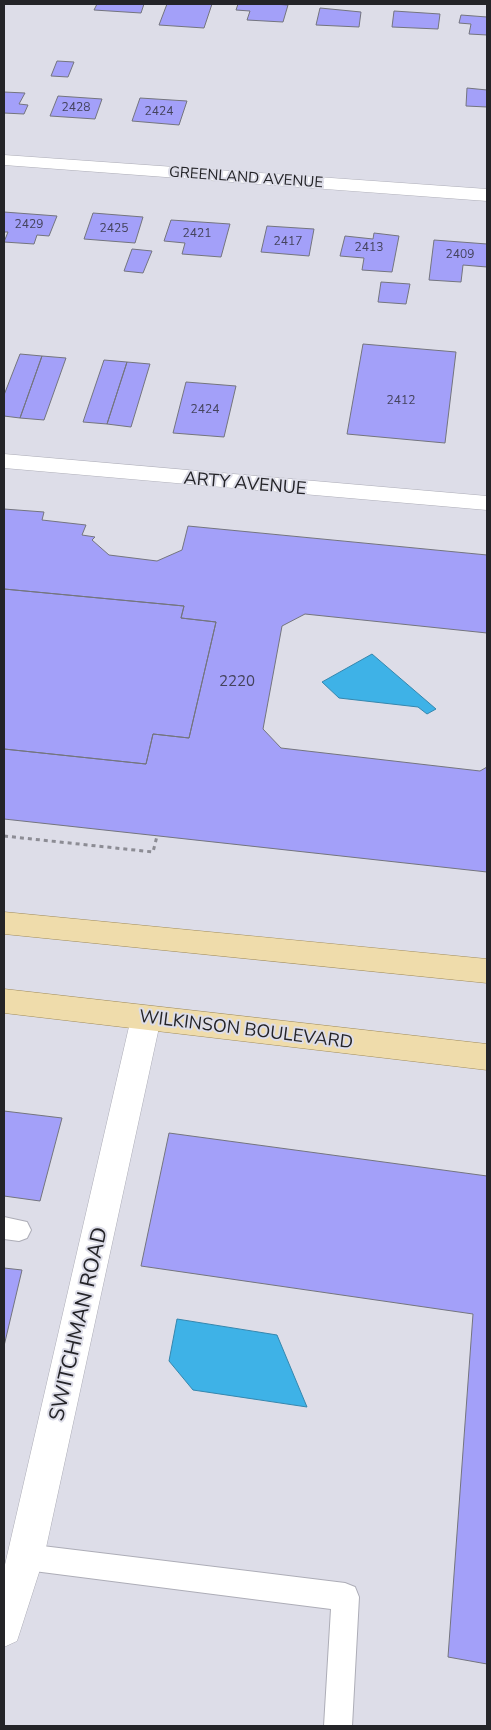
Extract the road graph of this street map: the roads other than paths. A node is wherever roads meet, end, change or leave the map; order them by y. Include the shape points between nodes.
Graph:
1 (4, 160) edge
2 (487, 195) edge
3 (4, 461) edge
4 (487, 503) edge
5 (4, 923) edge
6 (487, 971) edge
7 (4, 1001) edge
8 (146, 1018) junction
9 (487, 1057) edge
10 (26, 1557) junction
11 (5, 1619) edge
12 (338, 1726) edge

1 - 2 street, GREENLAND AVENUE
3 - 4 street, ARTY AVENUE
5 - 6 main road
7 - 8 main road, WILKINSON BOULEVARD
8 - 9 main road, WILKINSON BOULEVARD
8 - 10 street, SWITCHMAN ROAD
10 - 11 street, SWITCHMAN ROAD
10 - 12 lane via 345,1597

